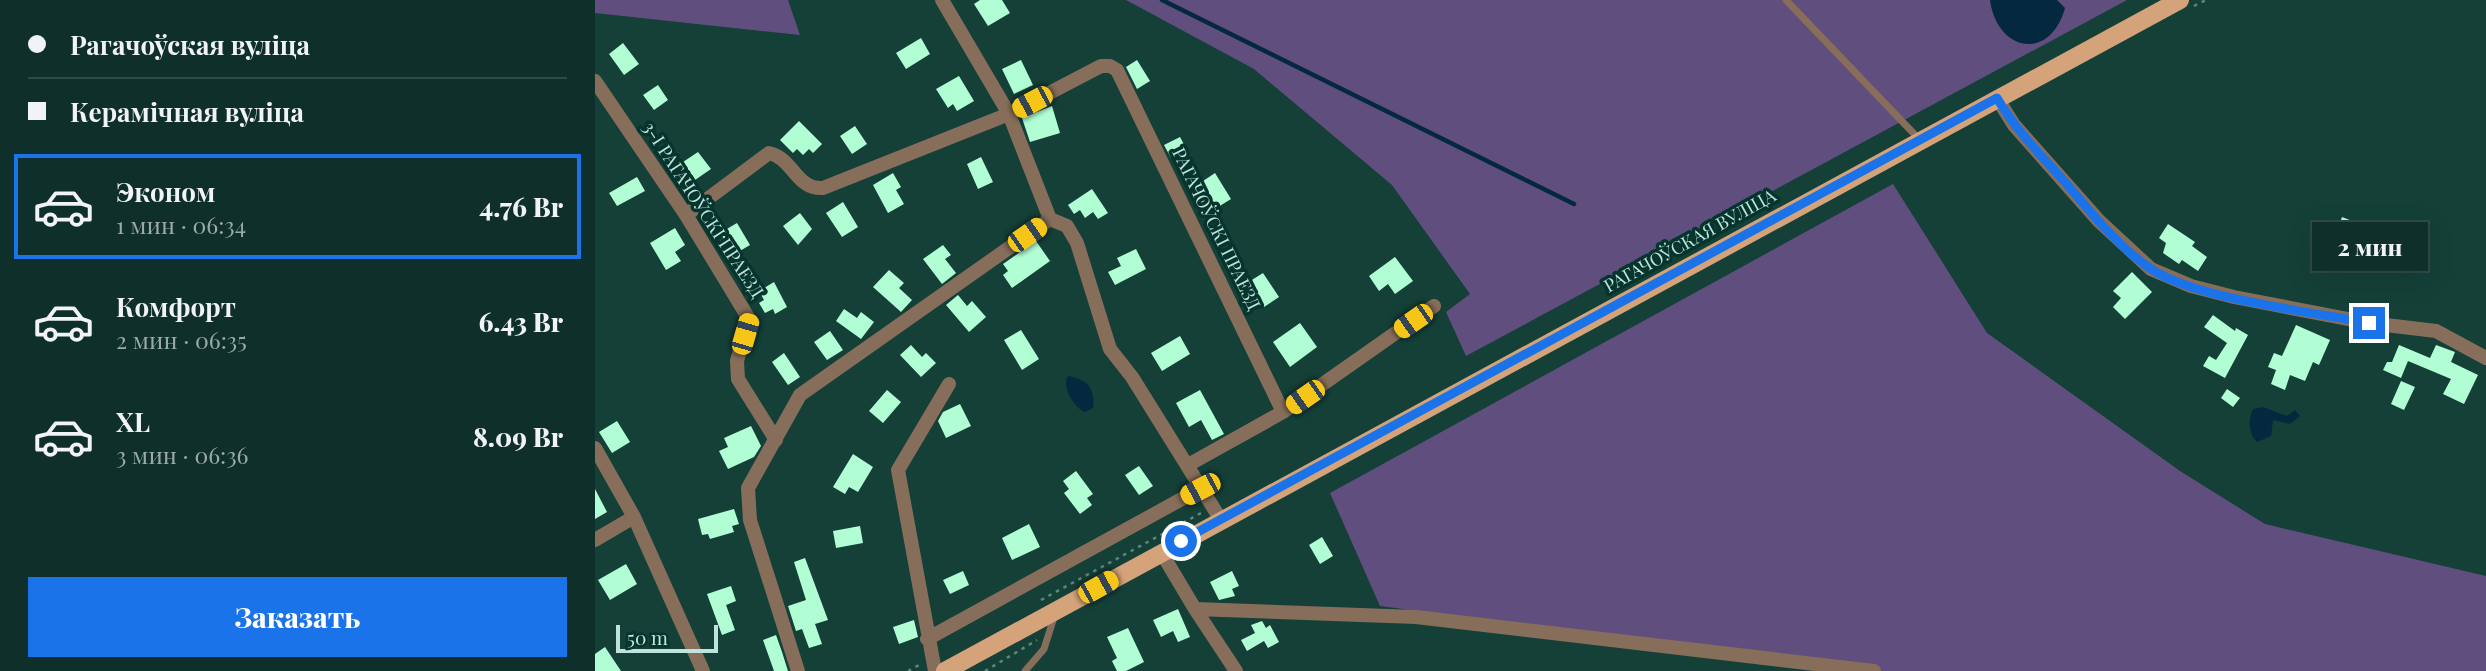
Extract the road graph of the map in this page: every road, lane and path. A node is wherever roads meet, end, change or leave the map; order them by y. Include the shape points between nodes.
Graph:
1 (941, 0) edge
2 (1786, 0) edge
3 (2180, 0) edge
4 (595, 81) edge
5 (1997, 98) junction
6 (1009, 114) junction
7 (1920, 140) junction
8 (686, 215) junction
9 (1050, 219) junction
10 (1434, 306) dead end
11 (2486, 358) edge
12 (949, 384) dead end
13 (1283, 412) junction
14 (776, 440) junction
15 (595, 448) edge
16 (1188, 465) junction
17 (1200, 489) junction
18 (634, 517) junction
19 (1221, 520) junction
20 (595, 540) edge
21 (1161, 552) junction
22 (1195, 609) junction
23 (1056, 610) junction
24 (927, 639) junction
25 (703, 671) edge
26 (798, 671) edge
27 (935, 671) edge
28 (945, 671) edge
29 (1025, 671) edge
30 (1236, 671) edge
31 (1874, 671) edge

1 - 6 street
2 - 7 lane
3 - 5 main road, РАГАЧОЎСКАЯ ВУЛІЦА
4 - 8 street, 3-І РАГАЧОЎСКІ ПРАЕЗД
5 - 7 main road, РАГАЧОЎСКАЯ ВУЛІЦА
5 - 11 street via 2014,125 2099,221 2151,269 2234,298 2436,331
6 - 8 street via 823,188 804,184 778,155 769,153
6 - 9 street
6 - 13 street, РАГАЧОЎСКІ ПРАЕЗД via 1101,66 1117,70
7 - 19 main road, РАГАЧОЎСКАЯ ВУЛІЦА
8 - 14 street, 3-І РАГАЧОЎСКІ ПРАЕЗД via 749,319 737,360 738,379
9 - 14 street via 800,396
9 - 16 street via 1067,226 1077,243 1110,349
10 - 13 street
12 - 24 street via 898,470
13 - 16 street
14 - 26 street via 748,488 750,520
15 - 18 street
16 - 17 street
17 - 19 street
17 - 24 street
18 - 20 street
18 - 25 street
19 - 21 main road, РАГАЧОЎСКАЯ ВУЛІЦА
21 - 22 street
21 - 23 main road, РАГАЧОЎСКАЯ ВУЛІЦА
22 - 30 street
22 - 31 street via 1416,617
23 - 28 main road, РАГАЧОЎСКАЯ ВУЛІЦА
23 - 29 lane via 1044,649
24 - 27 street

